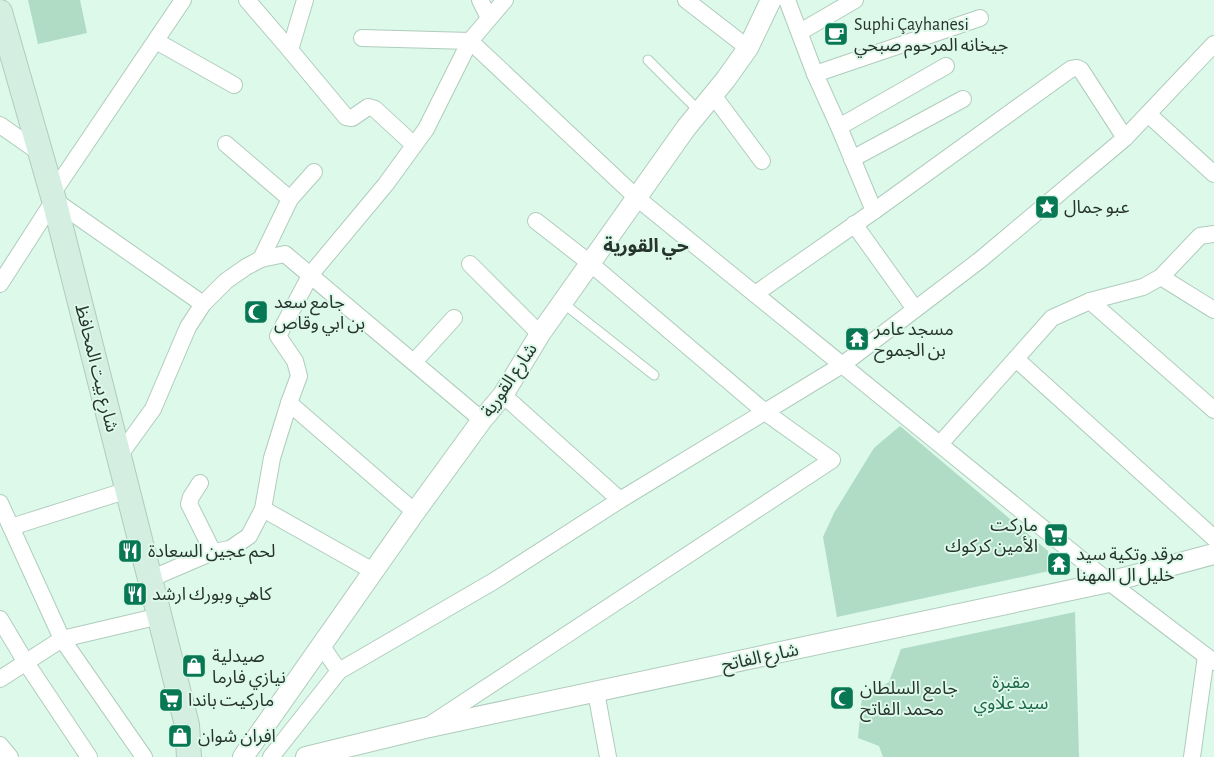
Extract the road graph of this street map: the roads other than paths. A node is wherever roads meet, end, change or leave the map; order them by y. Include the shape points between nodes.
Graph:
1 (183, 0) edge
2 (247, 0) edge
3 (305, 0) edge
4 (480, 0) edge
5 (505, 0) edge
6 (686, 0) edge
7 (771, 0) edge
8 (787, 0) edge
9 (856, 0) edge
10 (0, 12) edge
11 (489, 18) junction
12 (980, 18) dead end
13 (800, 32) junction
14 (362, 38) dead end
15 (156, 41) junction
16 (470, 41) junction
17 (1214, 44) edge
18 (748, 48) junction
19 (290, 50) junction
20 (648, 60) dead end
21 (946, 66) dead end
22 (815, 74) junction
23 (234, 85) dead end
24 (712, 95) junction
25 (963, 99) dead end
26 (699, 111) junction
27 (1148, 114) junction
28 (0, 125) edge
29 (839, 126) junction
30 (1125, 138) junction
31 (226, 144) dead end
32 (414, 145) junction
33 (40, 153) junction
34 (852, 160) junction
35 (762, 162) dead end
36 (314, 172) dead end
37 (1214, 174) edge
38 (53, 197) junction
39 (637, 198) junction
40 (290, 199) junction
41 (874, 211) junction
42 (536, 222) dead end
43 (854, 224) junction
44 (1214, 234) edge
45 (261, 259) junction
46 (470, 264) dead end
47 (590, 264) junction
48 (311, 274) junction
49 (1161, 277) junction
50 (0, 284) edge
51 (755, 294) junction
52 (1090, 301) junction
53 (562, 303) junction
54 (203, 304) junction
55 (915, 309) junction
56 (1214, 310) edge
57 (454, 318) dead end
58 (540, 334) junction
59 (1016, 359) junction
60 (414, 362) junction
61 (842, 364) junction
62 (654, 375) dead end
63 (503, 395) junction
64 (289, 403) junction
65 (1214, 410) edge
66 (765, 412) junction
67 (482, 420) junction
68 (940, 444) junction
69 (119, 456) junction
70 (200, 483) dead end
71 (128, 490) junction
72 (620, 500) junction
73 (0, 503) edge
74 (264, 509) junction
75 (415, 512) junction
76 (11, 527) junction
77 (1214, 538) edge
78 (213, 552) junction
79 (1214, 554) edge
80 (374, 571) junction
81 (150, 579) junction
82 (1109, 582) junction
83 (160, 616) junction
84 (0, 619) edge
85 (62, 639) junction
86 (321, 645) junction
87 (1210, 659) edge
88 (25, 661) junction
89 (339, 671) junction
90 (0, 679) edge
91 (596, 692) junction
92 (187, 725) junction
93 (425, 728) junction
94 (0, 745) edge
95 (10, 757) edge
96 (89, 757) edge
97 (144, 757) edge
98 (189, 757) edge
99 (202, 757) edge
100 (243, 757) edge
101 (270, 757) edge
102 (306, 757) edge
103 (608, 757) edge
104 (1192, 757) edge

1 - 15 street
2 - 19 street
3 - 19 street
4 - 11 street
5 - 11 street
6 - 18 street
7 - 18 street, شارع القورية
8 - 13 street
9 - 13 street
10 - 33 main road, شارع بيت المحافظ
11 - 16 street
12 - 22 street
13 - 22 street
14 - 16 street
15 - 23 street
15 - 38 street
16 - 32 street via 426,129
16 - 39 street
17 - 27 street
18 - 24 street, شارع القورية
19 - 32 street via 346,117 352,118 368,108 375,109
20 - 26 lane
21 - 29 street
22 - 29 street
24 - 26 street, شارع القورية
24 - 35 street
25 - 34 street
26 - 39 street, شارع القورية
27 - 30 street
27 - 37 street
28 - 33 street
29 - 34 street
30 - 41 street via 1081,70 1071,69
30 - 55 street via 980,260
31 - 40 street
32 - 48 street
33 - 38 main road, شارع بيت المحافظ
34 - 41 street
36 - 40 street
38 - 50 street
38 - 54 street
38 - 69 main road, شارع بيت المحافظ
39 - 47 street, شارع القورية
39 - 51 street
40 - 45 street
41 - 43 street
42 - 47 street
43 - 51 street
43 - 55 street
44 - 49 street via 1200,236
45 - 48 street via 284,254
45 - 54 street via 226,281
46 - 58 street
47 - 53 street, شارع القورية
47 - 66 street
48 - 60 street
48 - 64 street via 278,336 299,372
49 - 52 street via 1142,287
49 - 56 street
51 - 61 street
52 - 59 street via 1052,318
52 - 65 street
53 - 58 street, شارع القورية
53 - 62 lane
54 - 69 street via 188,327 153,408
55 - 61 street
57 - 60 street
58 - 63 street, شارع القورية
59 - 68 street
59 - 77 street
60 - 67 street
61 - 66 street
61 - 68 street
63 - 67 street, شارع القورية
63 - 72 street
64 - 74 street via 272,458
64 - 75 street
66 - 72 street
66 - 93 street via 832,460
67 - 75 street, شارع القورية
68 - 82 street
69 - 71 main road, شارع بيت المحافظ
70 - 78 street via 189,504
71 - 76 street
71 - 81 main road, شارع بيت المحافظ
72 - 89 street via 494,580
73 - 76 street
74 - 78 street via 249,536 230,549
74 - 80 street
75 - 80 street, شارع القورية
76 - 85 street
78 - 81 street
79 - 82 street, شارع الفاتح
80 - 86 street, شارع القورية
81 - 83 main road, شارع بيت المحافظ
82 - 87 street
82 - 91 street, شارع الفاتح
83 - 85 street
83 - 92 main road, شارع بيت المحافظ
84 - 88 street
85 - 88 street
85 - 97 street
86 - 89 street
86 - 100 street, شارع القورية
87 - 104 street
88 - 90 street
88 - 96 street
89 - 101 street
91 - 93 street, شارع الفاتح
91 - 103 street
92 - 98 main road
92 - 99 main road
93 - 102 street, شارع الفاتح
94 - 95 street

